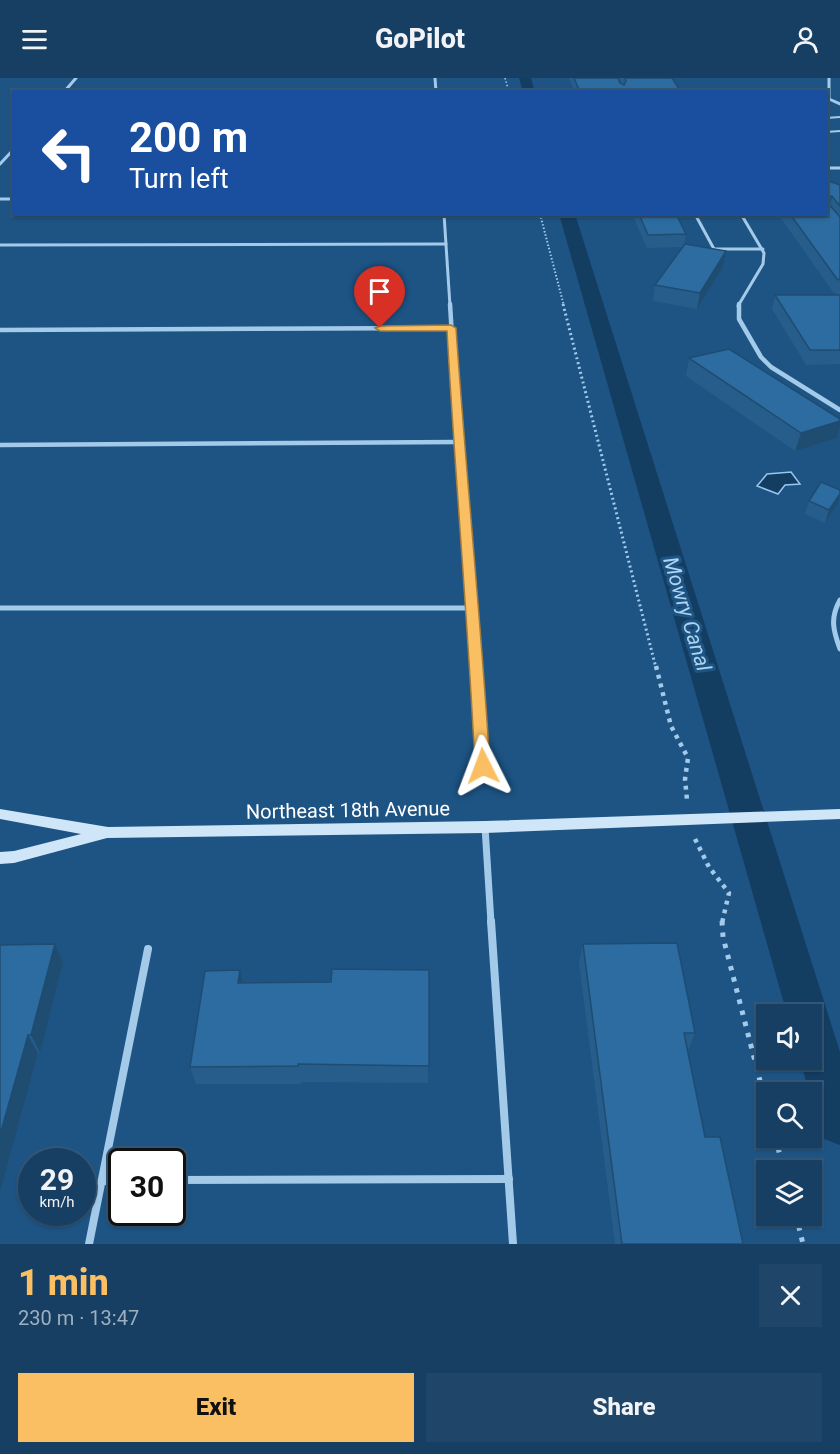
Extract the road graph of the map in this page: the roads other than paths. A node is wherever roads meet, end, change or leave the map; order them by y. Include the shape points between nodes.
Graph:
1 (76, 78) edge
2 (830, 78) edge
3 (66, 90) edge
4 (840, 104) edge
5 (12, 151) edge
6 (0, 164) edge
7 (444, 216) edge
8 (696, 216) edge
9 (742, 216) edge
10 (446, 244) junction
11 (0, 245) edge
12 (763, 249) junction
13 (451, 328) junction
14 (0, 330) edge
15 (840, 410) edge
16 (458, 442) junction
17 (0, 445) edge
18 (840, 600) edge
19 (0, 608) edge
20 (474, 608) junction
21 (840, 650) edge
22 (483, 766) dead end
23 (0, 814) edge
24 (840, 814) edge
25 (485, 827) junction
26 (108, 833) junction
27 (0, 858) edge
28 (148, 949) dead end
29 (509, 1179) junction
30 (186, 1180) edge
31 (102, 1181) junction
32 (108, 1181) edge
33 (89, 1244) edge
34 (513, 1244) edge

1 - 3 street
2 - 4 street via 829,99
5 - 6 street
7 - 10 street
8 - 12 street via 714,249
9 - 12 street
10 - 11 street
10 - 13 street
12 - 15 street via 763,264 739,303 739,319 754,348 771,367
13 - 14 street
13 - 16 street
16 - 17 street
16 - 20 street
18 - 21 street via 832,614 832,630
19 - 20 street
20 - 22 street
23 - 26 street, Northeast 18th Avenue
24 - 25 street, Northeast 18th Avenue
25 - 26 street, Northeast 18th Avenue
25 - 29 street
26 - 27 street, Northeast 18th Avenue
28 - 31 street
29 - 30 street
29 - 34 street
31 - 32 street
31 - 33 street

